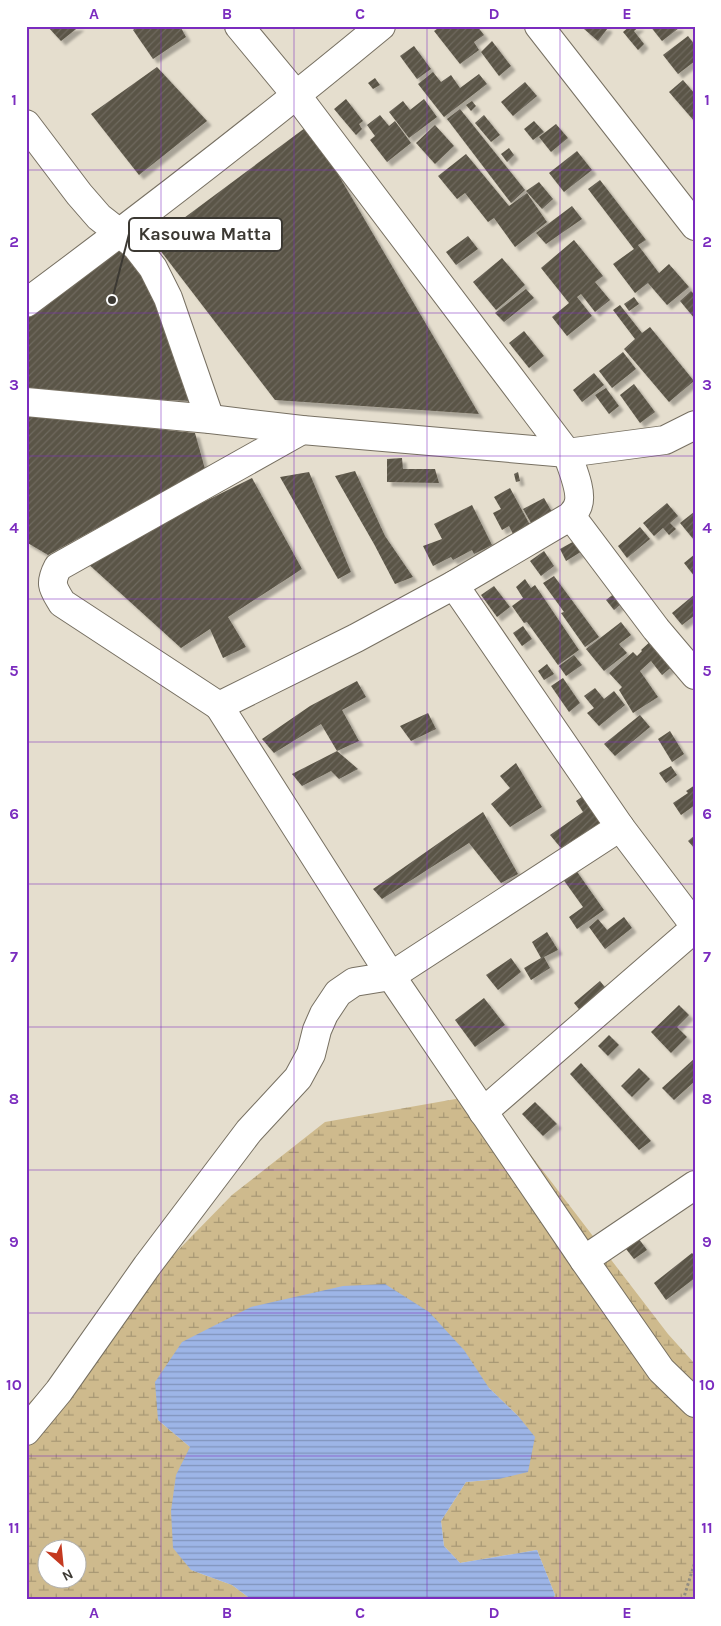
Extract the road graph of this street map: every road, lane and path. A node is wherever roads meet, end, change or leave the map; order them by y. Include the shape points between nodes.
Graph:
1 (240, 26) edge
2 (381, 26) edge
3 (540, 26) edge
4 (297, 96) junction
5 (26, 124) edge
6 (695, 226) edge
7 (119, 234) junction
8 (26, 302) edge
9 (26, 402) edge
10 (210, 419) junction
11 (695, 425) edge
12 (302, 430) junction
13 (567, 453) junction
14 (571, 516) junction
15 (454, 585) junction
16 (695, 675) edge
17 (219, 706) junction
18 (620, 827) junction
19 (695, 927) edge
20 (391, 976) junction
21 (483, 1112) junction
22 (695, 1185) edge
23 (584, 1260) junction
24 (695, 1403) edge
25 (26, 1431) edge
26 (695, 1562) edge
27 (683, 1600) edge

1 - 4 street
2 - 4 street
3 - 6 street
4 - 7 street
4 - 13 street
5 - 7 street via 79,194
7 - 8 street
7 - 10 street via 136,246 153,268 168,298
9 - 10 street
10 - 12 street
11 - 13 street via 665,440
12 - 13 street
12 - 17 street via 58,567 52,578 62,603
13 - 14 street via 579,498
14 - 15 street
14 - 16 street
15 - 17 street
15 - 18 street
17 - 20 street
18 - 19 street
18 - 20 street
19 - 21 street
20 - 21 street
20 - 25 street via 354,982 338,993 324,1014 312,1054 298,1078 249,1131 147,1266 59,1391
21 - 23 street
22 - 23 street
23 - 24 street via 661,1370
26 - 27 path

